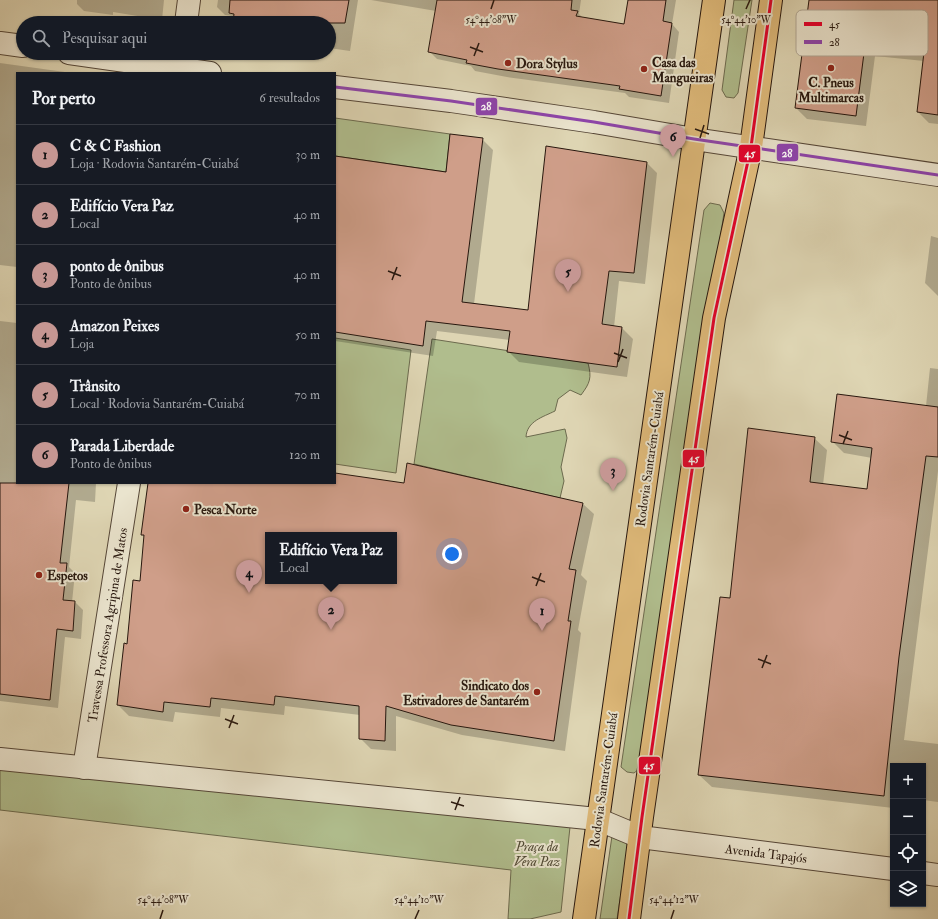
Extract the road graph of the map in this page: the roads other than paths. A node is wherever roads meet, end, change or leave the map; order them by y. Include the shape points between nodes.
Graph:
1 (189, 0) edge
2 (714, 0) edge
3 (771, 0) edge
4 (187, 16) edge
5 (0, 43) edge
6 (16, 45) edge
7 (134, 60) edge
8 (181, 65) edge
9 (206, 72) edge
10 (336, 87) edge
11 (694, 139) junction
12 (752, 147) junction
13 (938, 175) edge
14 (128, 484) edge
15 (0, 759) edge
16 (84, 768) junction
17 (597, 819) junction
18 (640, 837) junction
19 (890, 869) edge
20 (926, 873) edge
21 (938, 875) edge
22 (584, 919) edge
23 (629, 919) edge

1 - 4 street
2 - 11 highway, Rodovia Santarém-Cuiabá
3 - 12 highway
5 - 6 street
7 - 8 street
8 - 9 street
10 - 11 street via 451,101
11 - 12 street
11 - 17 highway, Rodovia Santarém-Cuiabá
12 - 13 street
12 - 18 highway via 714,318
14 - 16 street, Travessa Professora Agripina de Matos
15 - 16 street, Avenida Tapajós
16 - 17 street, Avenida Tapajós
17 - 18 street, Avenida Tapajós
17 - 22 highway, Rodovia Santarém-Cuiabá
18 - 19 street, Avenida Tapajós
18 - 23 highway
20 - 21 street

